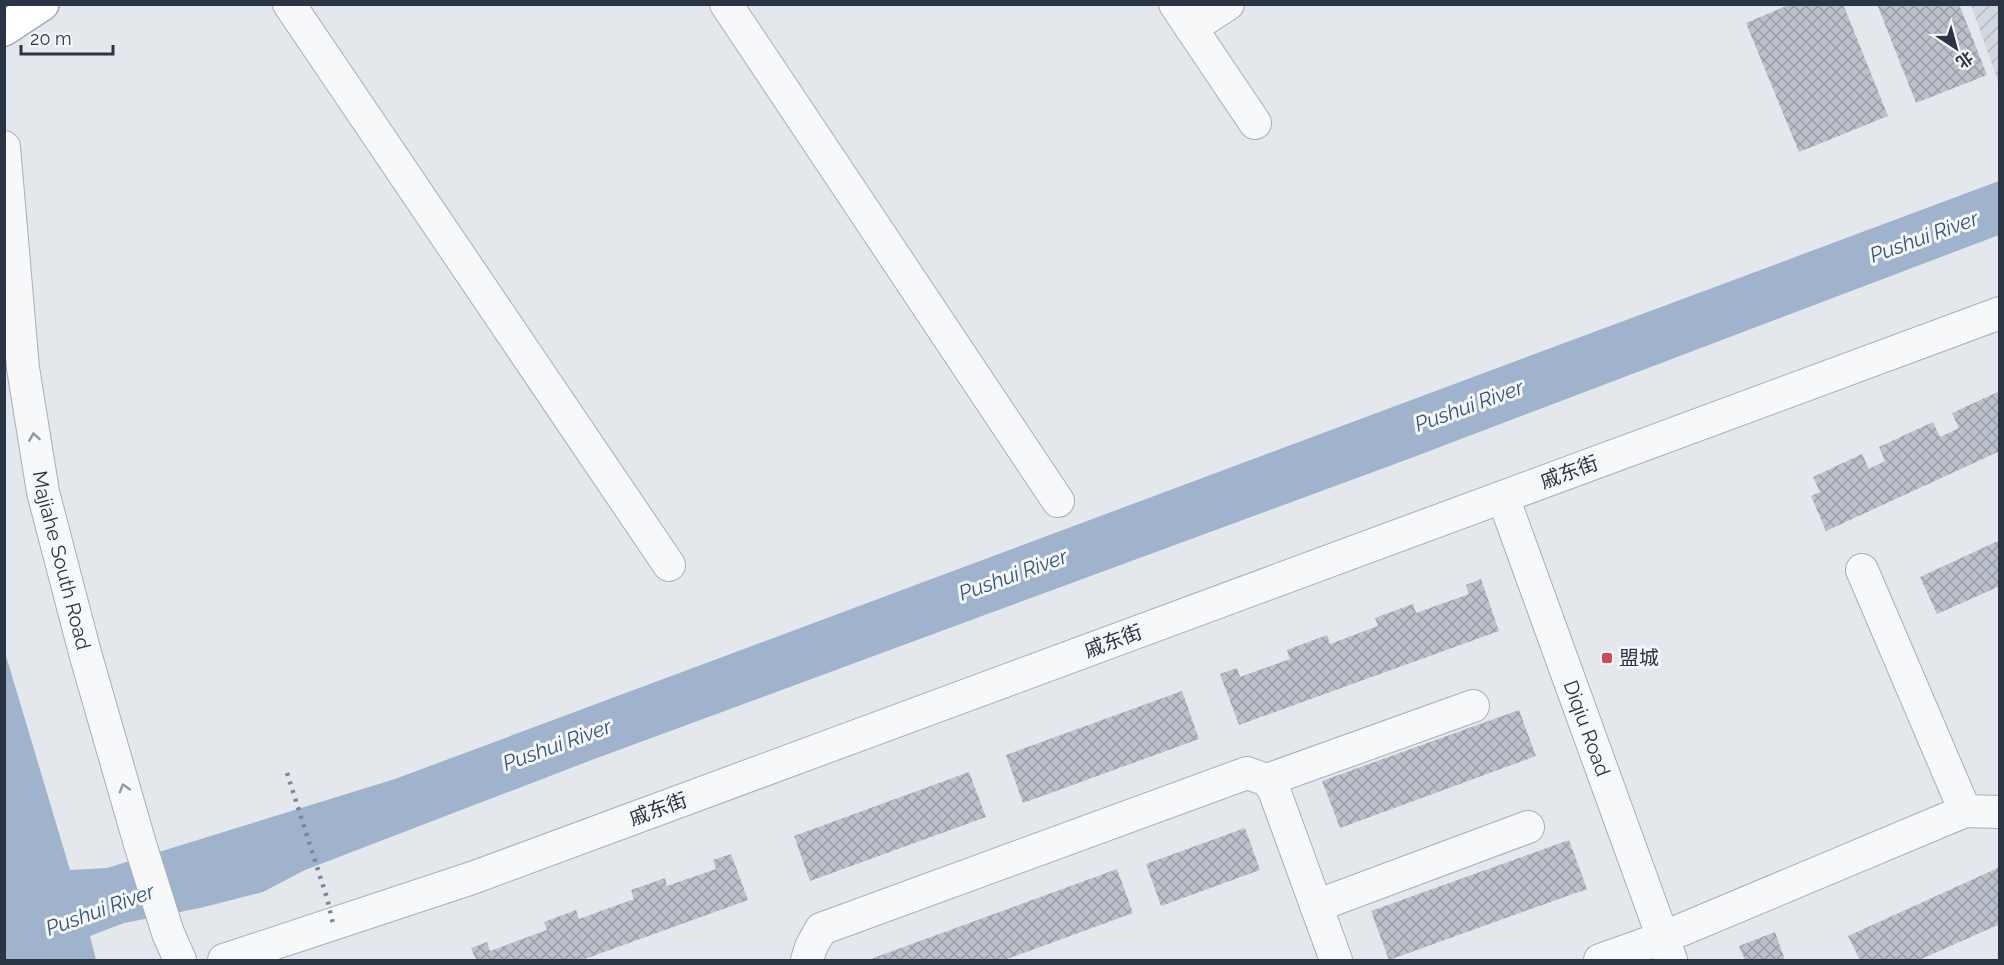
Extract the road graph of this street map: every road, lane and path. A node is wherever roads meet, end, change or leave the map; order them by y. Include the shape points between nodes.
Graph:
1 (42, 4) edge
2 (289, 4) edge
3 (726, 4) edge
4 (1228, 4) edge
5 (1183, 16) edge
6 (4, 29) edge
7 (1256, 123) dead end
8 (4, 147) edge
9 (2000, 313) edge
10 (1503, 497) junction
11 (1058, 501) dead end
12 (669, 565) dead end
13 (1862, 570) dead end
14 (1473, 706) dead end
15 (1267, 780) junction
16 (1965, 811) junction
17 (2000, 812) edge
18 (1528, 827) dead end
19 (1316, 906) junction
20 (174, 947) edge
21 (1666, 949) edge
22 (224, 960) edge
23 (807, 960) edge
24 (1336, 960) edge
25 (1600, 960) edge

1 - 6 main road
2 - 12 street
3 - 11 street
4 - 5 street
5 - 7 street
20 -> 8 street, Majiahe South Road via 85,653 43,492 23,368
9 - 10 street, 戚东街
10 - 21 street, Diqiu Road
10 - 22 street, 戚东街 via 472,878
13 - 16 street
14 - 15 street
15 - 19 street
15 - 23 street via 1247,773 821,928
16 - 17 street
16 - 21 street
18 - 19 street
19 - 24 street
21 - 25 street

